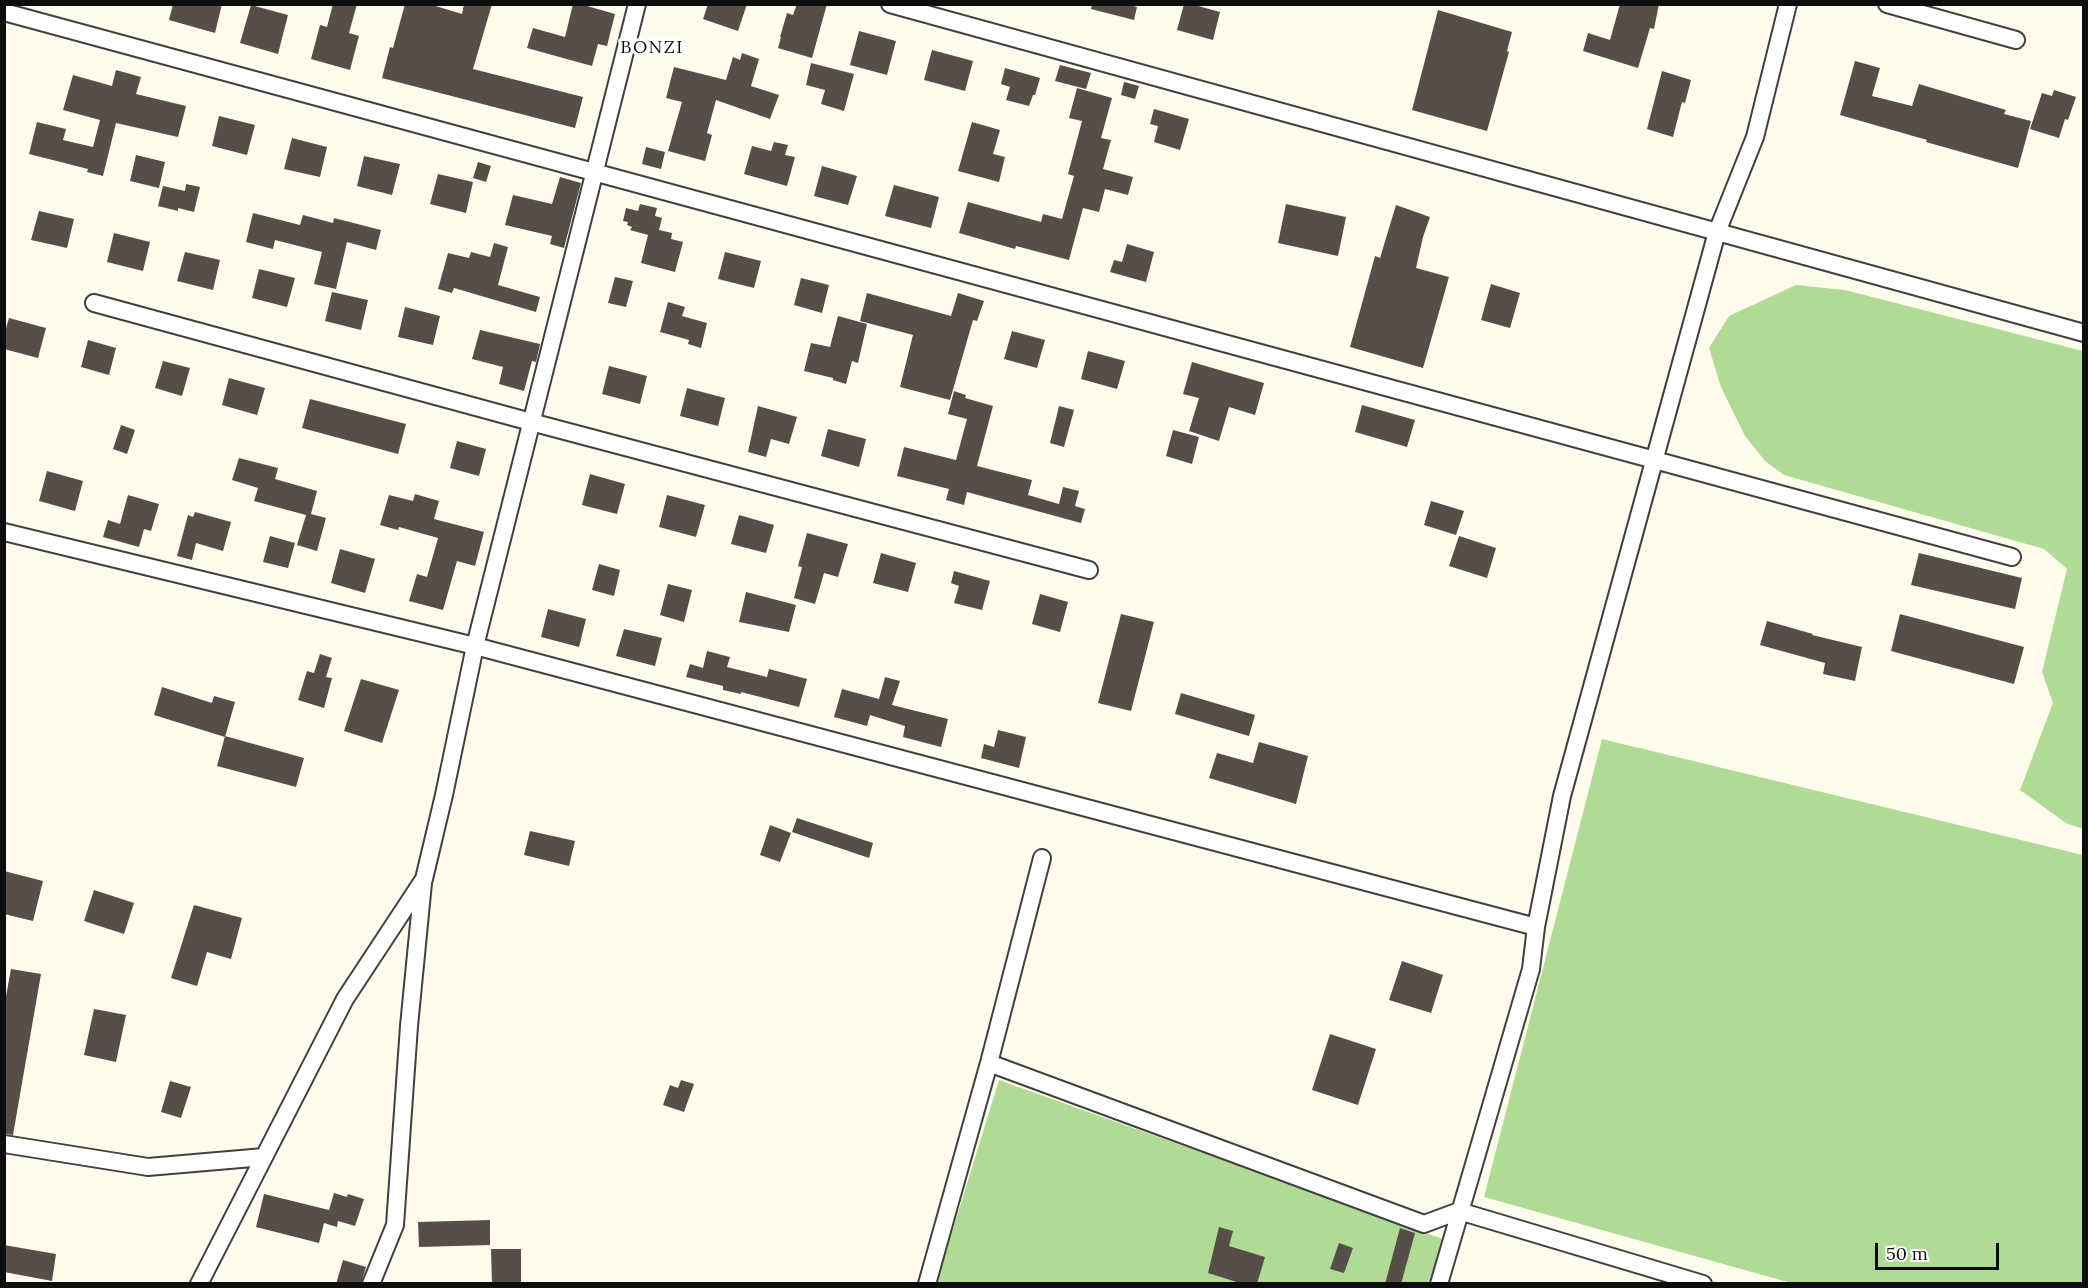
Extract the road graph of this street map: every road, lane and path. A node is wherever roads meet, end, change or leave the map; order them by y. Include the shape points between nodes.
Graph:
1 (637, 4) edge
2 (890, 4) edge
3 (1788, 4) edge
4 (1887, 4) edge
5 (4, 12) edge
6 (2016, 40) dead end
7 (595, 172) junction
8 (1717, 232) junction
9 (94, 303) dead end
10 (2084, 333) edge
11 (531, 422) junction
12 (1654, 460) junction
13 (4, 532) edge
14 (2012, 557) dead end
15 (1089, 570) dead end
16 (475, 646) junction
17 (1042, 858) dead end
18 (424, 879) junction
19 (1536, 927) junction
20 (989, 1063) junction
21 (4, 1144) edge
22 (264, 1157) junction
23 (1459, 1211) junction
24 (199, 1284) edge
25 (371, 1284) edge
26 (927, 1284) edge
27 (1439, 1284) edge
28 (1703, 1284) edge

1 - 7 street
2 - 8 street
3 - 8 street via 1755,137
4 - 6 street
5 - 7 street
7 - 11 street
7 - 12 street
8 - 10 street
8 - 12 street
9 - 11 street
11 - 15 street
11 - 16 street
12 - 14 street
12 - 19 street via 1562,796
13 - 16 street
16 - 18 street
16 - 19 street
17 - 20 street
18 - 22 street via 345,999
18 - 25 street via 395,1225
19 - 23 street via 1531,969
20 - 23 street via 1424,1224
20 - 26 street
21 - 22 street via 148,1167
22 - 24 street
23 - 27 street
23 - 28 street

